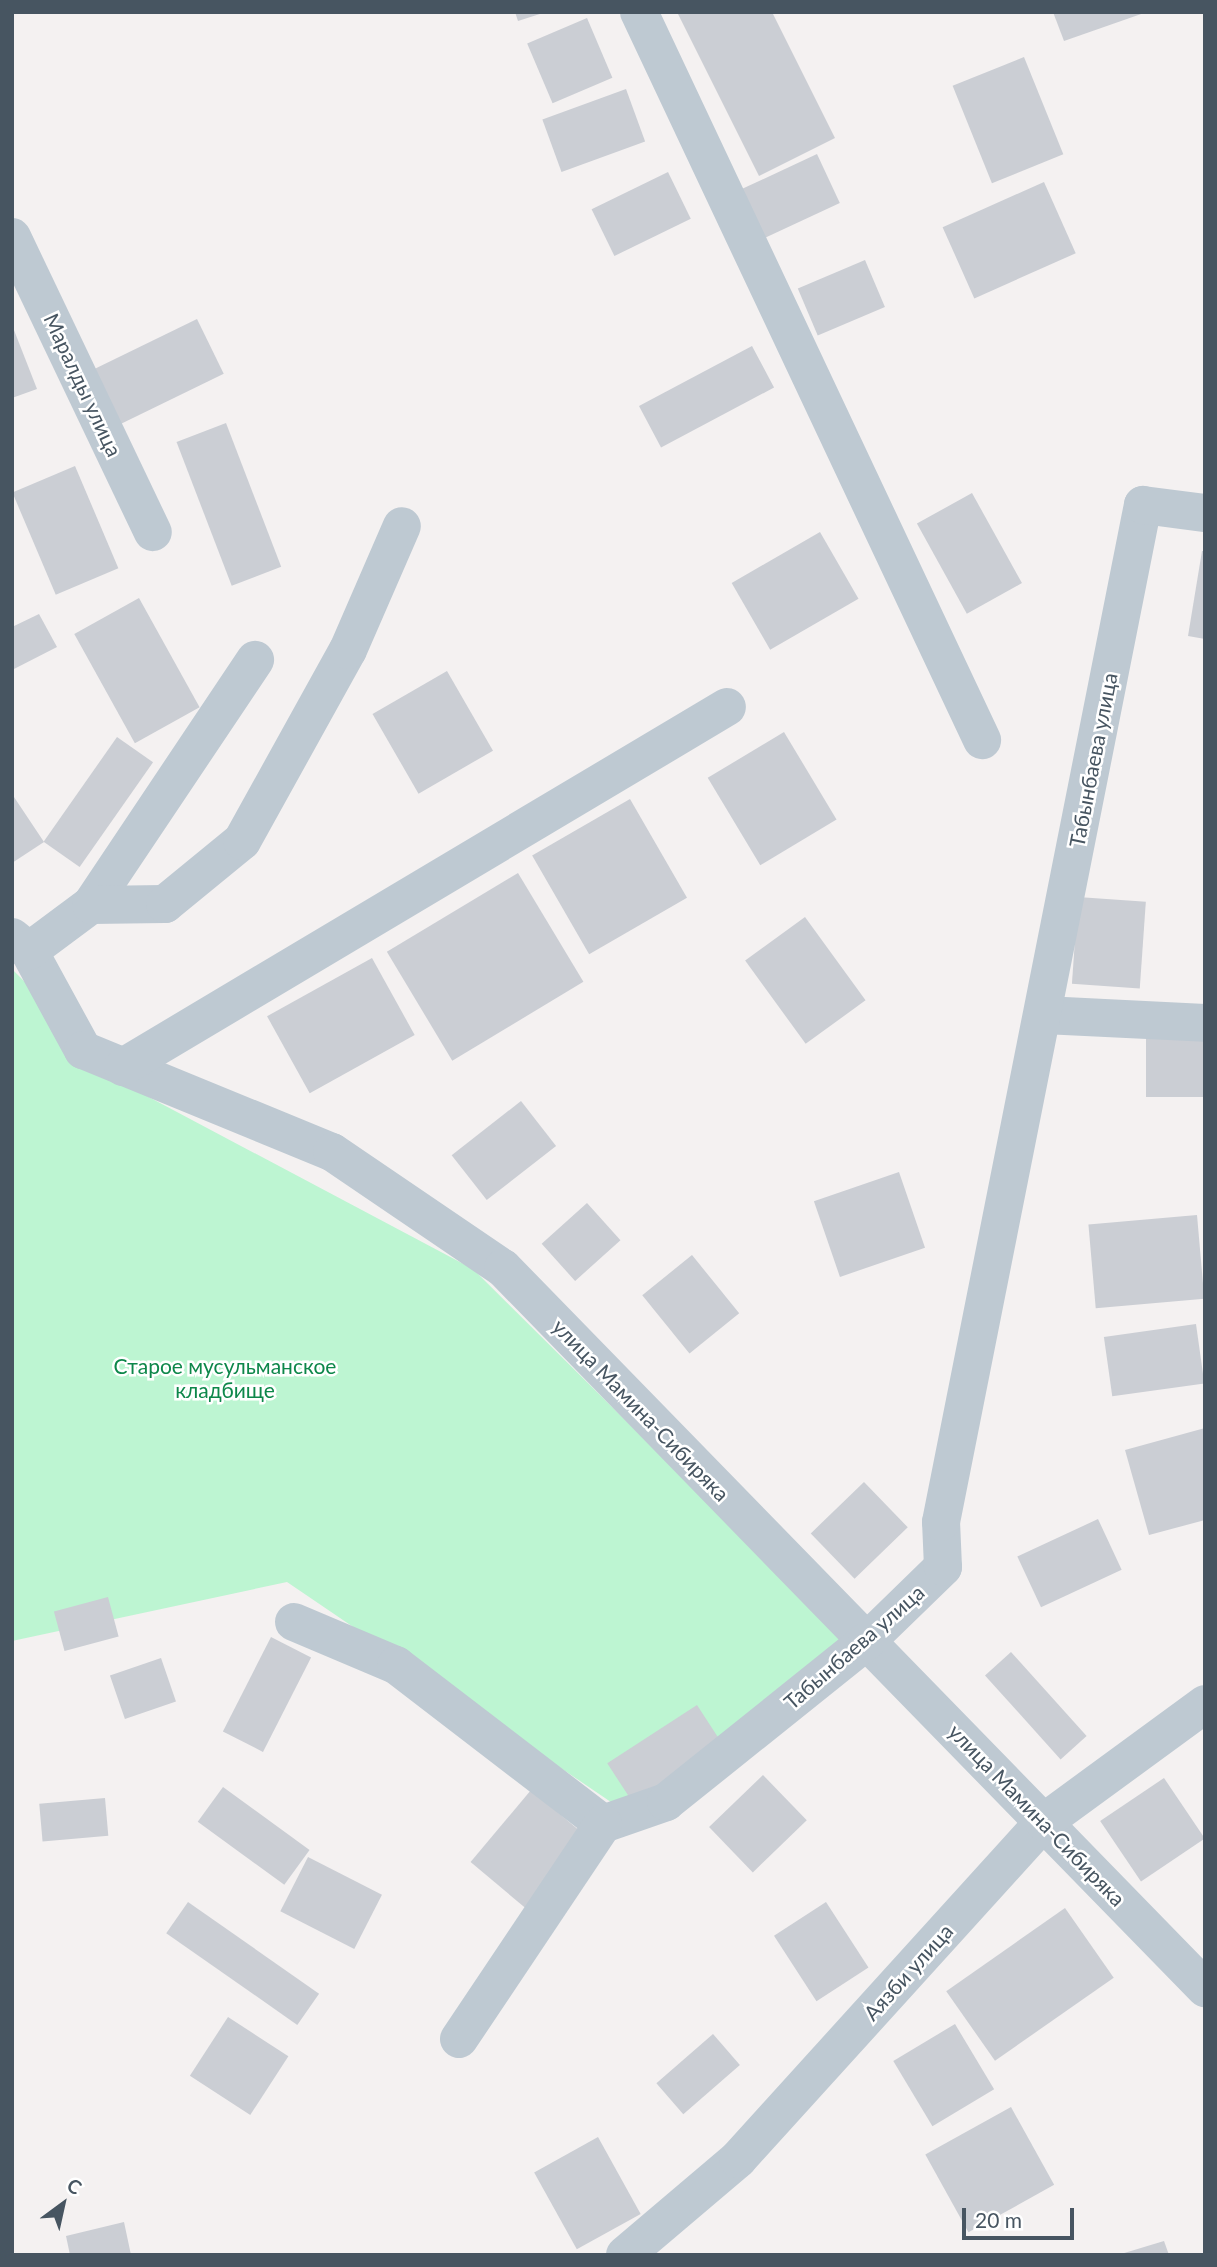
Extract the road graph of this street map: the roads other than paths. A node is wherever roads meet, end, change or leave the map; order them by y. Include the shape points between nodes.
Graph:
1 (639, 12) edge
2 (12, 237) edge
3 (1205, 513) edge
4 (402, 526) dead end
5 (153, 532) dead end
6 (255, 660) dead end
7 (727, 707) dead end
8 (982, 740) dead end
9 (90, 905) junction
10 (21, 944) edge
11 (1044, 1015) junction
12 (1205, 1023) edge
13 (123, 1067) junction
14 (294, 1622) dead end
15 (867, 1641) junction
16 (1205, 1704) edge
17 (1044, 1822) junction
18 (603, 1824) junction
19 (1205, 1988) edge
20 (459, 2039) dead end
21 (625, 2255) edge

1 - 8 street
2 - 5 street, Маралды улица
3 - 11 street, Табынбаева улица via 1143,505
4 - 9 street via 348,650 242,841 166,904
6 - 9 street
7 - 13 street
9 - 10 street
10 - 13 street, улица Мамина-Сибиряка via 83,1050
11 - 12 street
11 - 15 street, Табынбаева улица via 941,1522 943,1567
13 - 15 street, улица Мамина-Сибиряка via 332,1152 503,1268
14 - 18 street via 396,1665
15 - 17 street, улица Мамина-Сибиряка
15 - 18 street, Табынбаева улица via 666,1802
16 - 17 street, Аязби улица
17 - 19 street, улица Мамина-Сибиряка
17 - 21 street, Аязби улица via 738,2159
18 - 20 street

